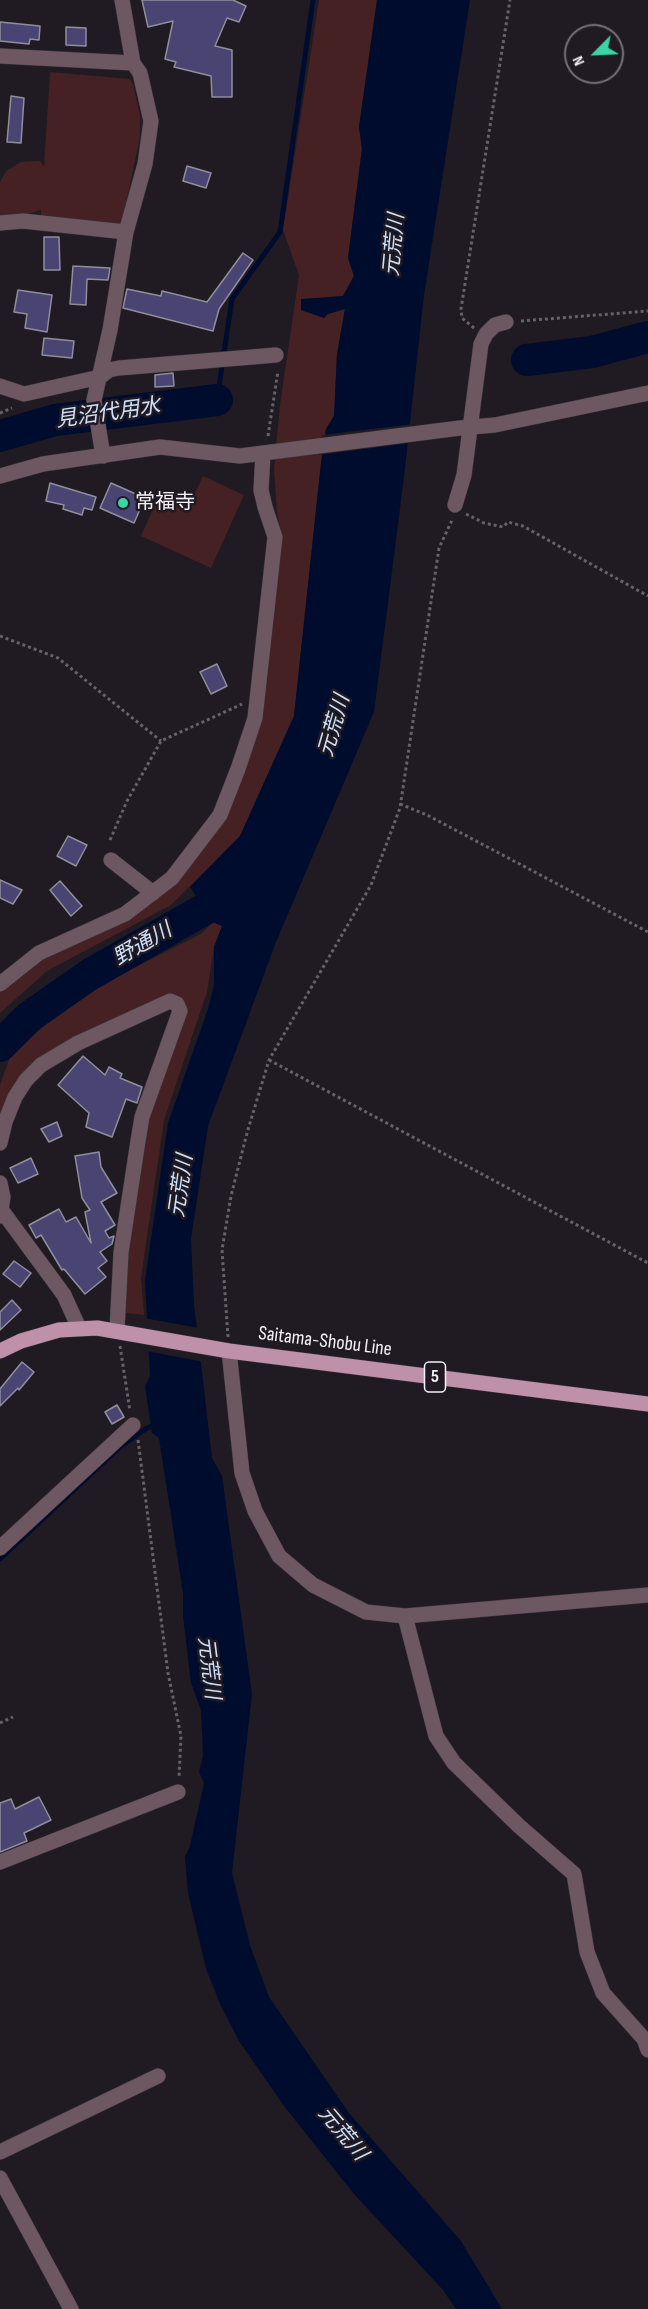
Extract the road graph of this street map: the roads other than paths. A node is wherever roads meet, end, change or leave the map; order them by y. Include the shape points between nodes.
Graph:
1 (122, 0) edge
2 (0, 56) edge
3 (133, 63) junction
4 (0, 223) edge
5 (126, 232) junction
6 (506, 322) road end
7 (276, 355) road end
8 (100, 377) junction
9 (0, 386) edge
10 (648, 393) edge
11 (465, 427) junction
12 (270, 452) junction
13 (103, 456) junction
14 (0, 476) edge
15 (455, 505) road end
16 (111, 860) dead end
17 (153, 893) junction
18 (0, 984) edge
19 (0, 1143) edge
20 (0, 1183) edge
21 (1, 1211) edge
22 (79, 1328) junction
23 (121, 1330) junction
24 (226, 1350) junction
25 (0, 1351) edge
26 (648, 1404) edge
27 (133, 1425) road end
28 (0, 1548) edge
29 (648, 1595) edge
30 (405, 1616) junction
31 (178, 1792) road end
32 (0, 1862) edge
33 (647, 2042) edge
34 (158, 2076) dead end
35 (0, 2152) edge
36 (0, 2178) edge
37 (71, 2309) edge

1 - 3 street
2 - 3 street
3 - 5 street via 140,74 151,121 145,164
4 - 5 street via 23,221
5 - 8 street
6 - 11 street via 495,325 481,344
7 - 8 street via 119,368
8 - 9 street via 24,394
8 - 13 street via 94,400
10 - 11 street via 495,426
11 - 12 street
11 - 15 street via 464,475
12 - 13 street via 240,456 160,447
12 - 17 street via 261,490 275,537 255,718 220,815 172,878
13 - 14 street via 43,464
16 - 17 street
17 - 18 street via 125,914 39,953
19 - 23 street via 15,1097 41,1065 170,1000 177,1004 180,1011 141,1125 121,1253
20 - 21 street
21 - 22 street via 64,1295
22 - 23 main road, Saitama-Shobu Line / 5
22 - 25 main road, Saitama-Shobu Line / 5 via 44,1334
23 - 24 main road, Saitama-Shobu Line / 5
24 - 26 main road, Saitama-Shobu Line / 5
24 - 30 street via 242,1473 255,1511 279,1556 313,1585 343,1602 366,1612
27 - 28 street
29 - 30 street
30 - 33 street via 436,1736 454,1763 574,1874 587,1952 603,1993
31 - 32 street
34 - 35 street
36 - 37 street

